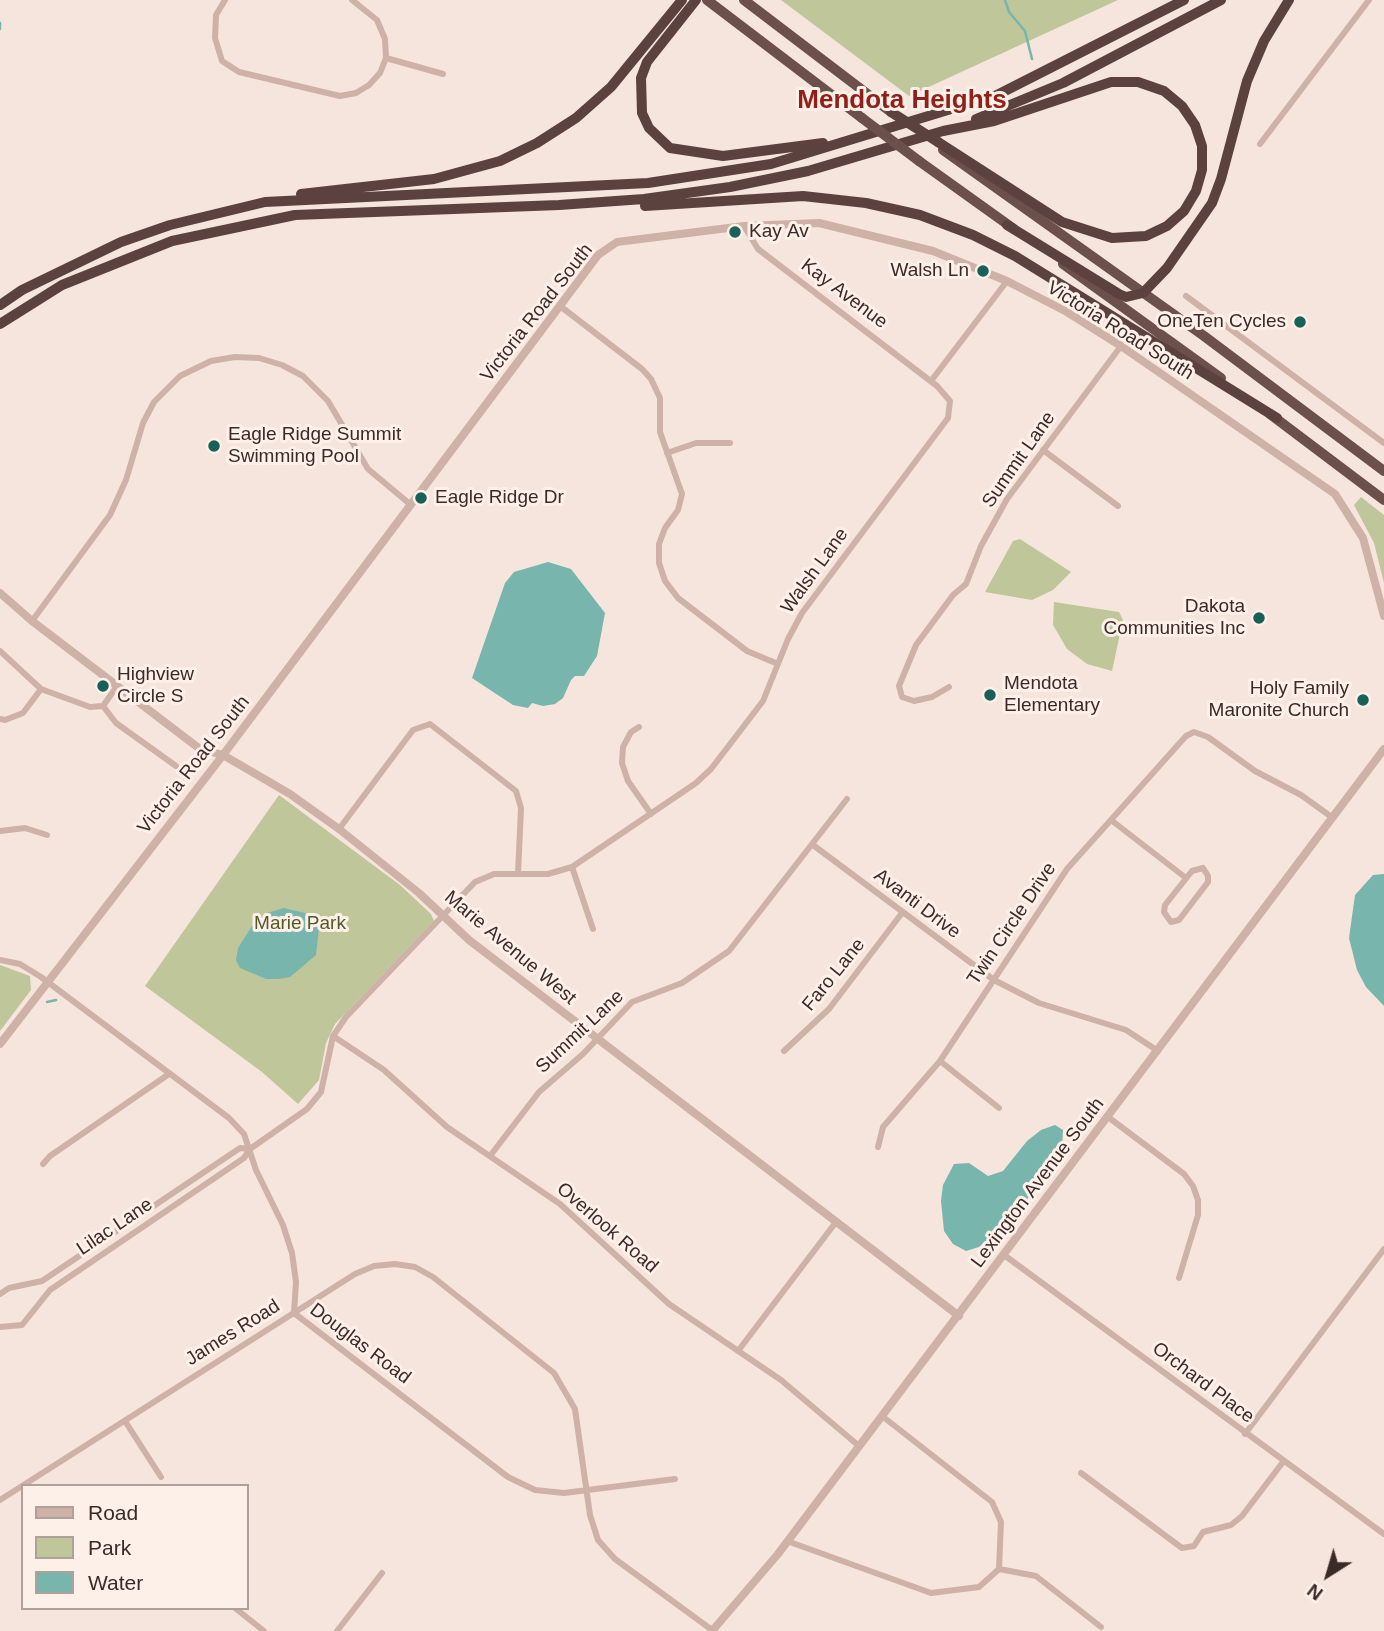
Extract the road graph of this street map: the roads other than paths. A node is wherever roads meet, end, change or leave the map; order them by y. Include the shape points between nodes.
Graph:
1 (225, 0) edge
2 (352, 0) edge
3 (682, 0) edge
4 (696, 0) edge
5 (706, 0) edge
6 (744, 0) edge
7 (1184, 0) edge
8 (1221, 0) edge
9 (1289, 0) edge
10 (1369, 0) edge
11 (386, 58) junction
12 (443, 74) dead end
13 (891, 112) joint
14 (958, 127) junction
15 (881, 133) junction
16 (935, 143) junction
17 (1260, 144) dead end
18 (265, 202) junction
19 (559, 205) junction
20 (1007, 225) junction
21 (744, 226) junction
22 (1007, 281) junction
23 (1143, 293) junction
24 (1186, 296) dead end
25 (0, 305) edge
26 (560, 306) junction
27 (0, 324) edge
28 (1121, 346) junction
29 (931, 381) junction
30 (1277, 418) junction
31 (730, 443) dead end
32 (1384, 443) edge
33 (1043, 450) junction
34 (667, 453) junction
35 (1384, 471) edge
36 (1384, 500) edge
37 (411, 505) junction
38 (1118, 506) dead end
39 (0, 593) edge
40 (1384, 617) edge
41 (32, 621) junction
42 (0, 651) edge
43 (778, 664) junction
44 (117, 687) junction
45 (949, 687) dead end
46 (41, 689) junction
47 (103, 706) junction
48 (0, 719) edge
49 (639, 727) dead end
50 (1384, 749) edge
51 (223, 755) junction
52 (176, 766) dead end
53 (847, 799) dead end
54 (651, 814) junction
55 (1333, 818) junction
56 (1111, 820) junction
57 (339, 828) junction
58 (0, 831) edge
59 (47, 835) dead end
60 (813, 845) junction
61 (572, 867) junction
62 (518, 874) junction
63 (1186, 878) junction
64 (902, 913) junction
65 (445, 917) junction
66 (593, 929) dead end
67 (0, 960) edge
68 (993, 980) junction
69 (47, 982) junction
70 (333, 1036) junction
71 (597, 1039) junction
72 (0, 1044) edge
73 (784, 1051) dead end
74 (1158, 1051) junction
75 (940, 1061) junction
76 (170, 1074) junction
77 (999, 1108) dead end
78 (1108, 1117) junction
79 (878, 1147) dead end
80 (250, 1149) junction
81 (490, 1156) junction
82 (43, 1164) dead end
83 (836, 1222) junction
84 (1384, 1249) edge
85 (1004, 1255) junction
86 (1179, 1278) dead end
87 (0, 1294) edge
88 (294, 1313) junction
89 (959, 1316) junction
90 (0, 1327) edge
91 (738, 1351) junction
92 (882, 1416) junction
93 (125, 1421) junction
94 (1245, 1434) junction
95 (859, 1446) junction
96 (1283, 1462) junction
97 (1081, 1474) dead end
98 (160, 1477) dead end
99 (675, 1479) dead end
100 (25, 1484) edge
101 (21, 1487) edge
102 (587, 1490) junction
103 (0, 1500) edge
104 (1384, 1534) edge
105 (787, 1541) junction
106 (999, 1569) junction
107 (383, 1573) dead end
108 (238, 1610) edge
109 (1101, 1627) dead end
110 (264, 1631) edge
111 (337, 1631) edge
112 (712, 1631) edge

1 - 11 street via 216,15 217,50 222,61 239,72 340,96 369,85
2 - 11 street via 377,20 386,39
3 - 18 highway via 611,87 576,118 513,155 434,179
4 - 15 highway via 647,62 640,78 642,113 661,141 686,152 723,156
5 - 20 highway, bridge
6 - 13 highway
7 - 15 highway via 997,95
8 - 14 highway via 1063,83
9 - 23 highway via 1247,81 1212,203 1167,268
10 - 17 street
11 - 12 street
13 - 16 highway, bridge
14 - 16 highway via 994,121 1111,82 1138,82 1164,91 1182,106 1202,146 1202,170 1184,211 1167,226 1146,236 1112,238 1062,222
14 - 19 highway via 808,171 730,187 644,200
15 - 18 highway via 771,164 648,183
16 - 23 highway
18 - 25 highway via 121,242
19 - 27 highway via 295,215 186,238 61,285
19 - 30 highway via 624,207 803,196 920,215 1015,256
20 - 23 highway via 1126,297
20 - 30 highway
21 - 22 street, Victoria Road South via 819,223 933,250
21 - 26 street, Victoria Road South via 617,242 598,255
21 - 29 street, Kay Avenue via 758,249
22 - 28 street, Victoria Road South
22 - 29 street
23 - 35 highway
24 - 32 street
26 - 34 street via 651,379 660,398 660,432
26 - 37 street, Victoria Road South
28 - 33 street, Summit Lane
28 - 40 street, Victoria Road South via 1335,494 1363,538
29 - 43 street, Walsh Lane via 950,401 948,418 802,613
30 - 36 highway
31 - 34 street via 696,443
33 - 38 street
33 - 45 street, Summit Lane via 1007,499 966,584 916,645 899,686 902,697 914,701
34 - 43 street via 682,494 659,544 665,582 678,598 747,651
37 - 41 street via 368,469 328,401 303,376 259,358 211,361 180,376 154,402 110,515
37 - 51 street, Victoria Road South
39 - 41 street, Marie Avenue West
41 - 44 street, Marie Avenue West
42 - 46 street
43 - 54 street, Walsh Lane via 763,701 711,769
44 - 47 street
44 - 51 street, Marie Avenue West via 200,748
46 - 47 street via 90,707
46 - 48 street via 23,713
47 - 52 street via 116,723
49 - 54 street via 622,747 622,762 628,781
50 - 55 street, Lexington Avenue South
51 - 57 street, Marie Avenue West
51 - 69 street, Victoria Road South
53 - 60 street, Summit Lane
54 - 61 street, Walsh Lane
55 - 56 street, Twin Circle Drive via 1194,732
55 - 74 street, Lexington Avenue South
56 - 63 street
56 - 68 street, Twin Circle Drive via 1067,869
57 - 62 street via 413,730 430,724 516,791 521,807
57 - 65 street, Marie Avenue West
58 - 59 street via 25,828
60 - 64 street, Avanti Drive
60 - 71 street, Summit Lane via 729,951 682,983 632,1002
61 - 62 street, Walsh Lane via 548,874
61 - 66 street
62 - 65 street, Walsh Lane via 494,874 475,882
63 - 63 street via 1165,905 1171,922 1179,920 1208,882 1203,868
64 - 68 street, Avanti Drive
64 - 73 street, Faro Lane via 829,1009
65 - 70 street, Lilac Lane via 346,1017
65 - 71 street, Marie Avenue West
67 - 69 street, Douglas Road via 20,964
68 - 74 street, Avanti Drive via 1039,1003 1125,1030
68 - 75 street, Twin Circle Drive
69 - 72 street, Victoria Road South
69 - 76 street, Douglas Road
70 - 80 street, Lilac Lane via 321,1091 307,1109
70 - 81 street, Overlook Road via 384,1070 447,1127
71 - 81 street, Summit Lane via 538,1092
71 - 83 street, Marie Avenue West
74 - 78 street, Lexington Avenue South
75 - 77 street
75 - 79 street, Twin Circle Drive via 883,1127
76 - 80 street, Douglas Road via 229,1118
76 - 82 street
78 - 85 street, Lexington Avenue South
78 - 86 street via 1184,1174 1193,1186 1198,1216
80 - 87 street, Lilac Lane via 240,1148 41,1281
80 - 88 street, Douglas Road via 292,1253
80 - 90 street, Lilac Lane via 244,1158 50,1290 22,1325
81 - 91 street, Overlook Road via 560,1205 669,1304
83 - 89 street, Marie Avenue West
83 - 91 street
84 - 94 street
85 - 89 street, Lexington Avenue South
85 - 94 street, Orchard Place
88 - 93 street, James Road
88 - 102 street, Douglas Road via 508,1477 535,1490
88 - 102 street, James Road via 374,1266 415,1267 539,1359 560,1381 575,1409
89 - 92 street, Lexington Avenue South
91 - 95 street, Overlook Road via 781,1380
92 - 95 street, Lexington Avenue South
92 - 106 street via 992,1502 1001,1522
93 - 98 street
93 - 100 street, James Road
94 - 96 street, Orchard Place
95 - 105 street, Lexington Avenue South
96 - 97 street via 1242,1516 1231,1525 1203,1532 1194,1546 1182,1548
96 - 104 street, Orchard Place
99 - 102 street, Douglas Road
101 - 103 street, James Road
102 - 112 street via 598,1539 615,1559
105 - 106 street via 931,1593 979,1587
105 - 112 street, Lexington Avenue South
106 - 109 street via 1036,1576
107 - 111 street
108 - 110 street

